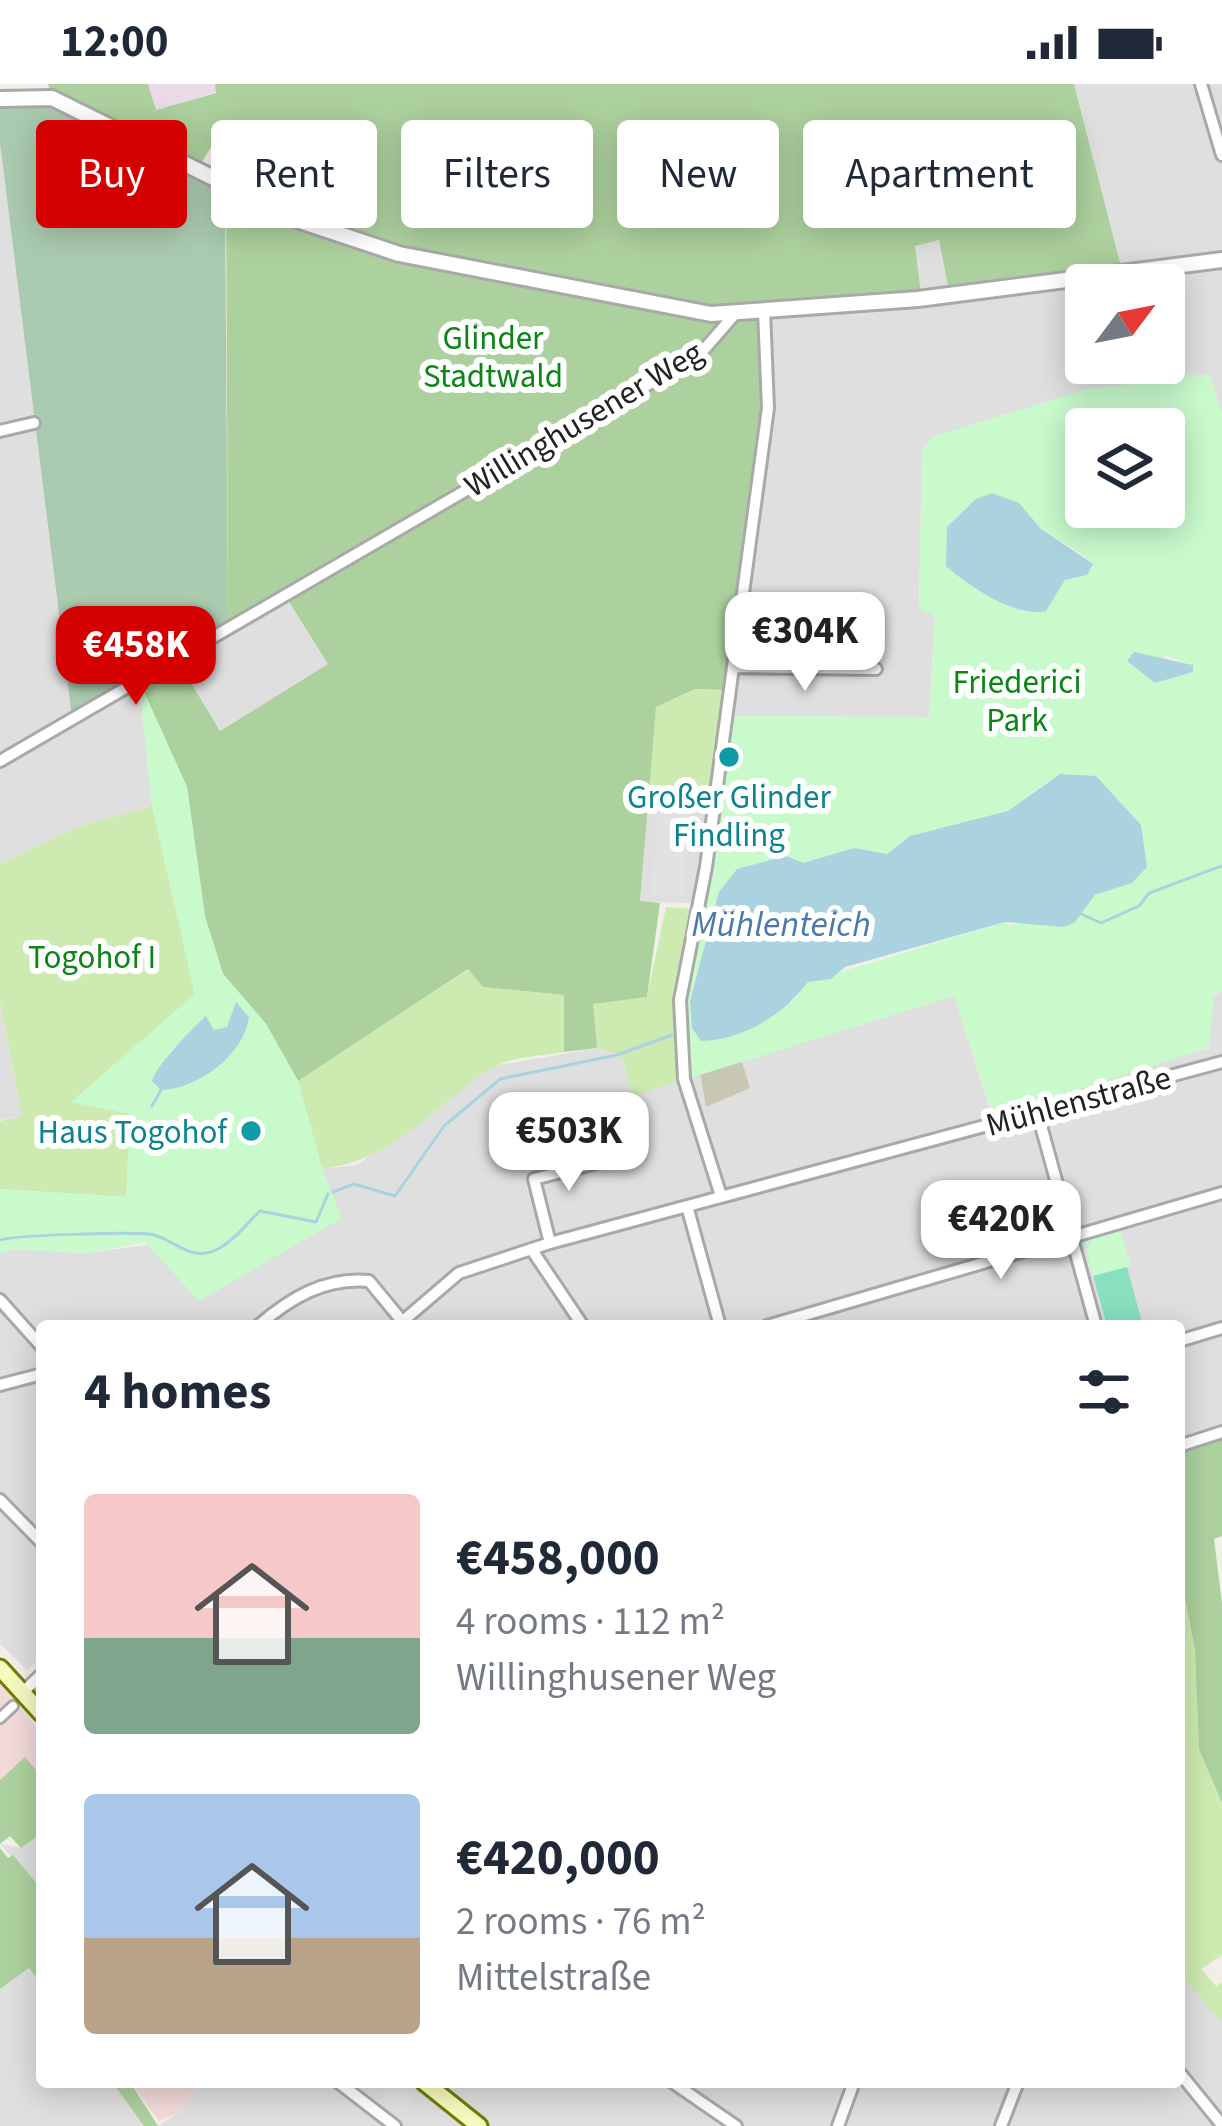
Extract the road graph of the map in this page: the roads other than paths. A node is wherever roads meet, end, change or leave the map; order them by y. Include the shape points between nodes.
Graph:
1 (1202, 84) edge
2 (0, 99) edge
3 (1222, 155) edge
4 (1222, 260) edge
5 (764, 310) junction
6 (735, 314) junction
7 (34, 423) dead end
8 (0, 431) edge
9 (735, 667) junction
10 (876, 669) dead end
11 (0, 761) edge
12 (1222, 1062) edge
13 (1036, 1111) junction
14 (612, 1159) dead end
15 (1222, 1193) edge
16 (721, 1196) junction
17 (687, 1206) junction
18 (1074, 1237) junction
19 (550, 1243) junction
20 (532, 1250) junction
21 (0, 1300) edge
22 (267, 1320) edge
23 (397, 1320) edge
24 (405, 1320) edge
25 (579, 1320) edge
26 (718, 1320) edge
27 (788, 1320) edge
28 (1095, 1320) edge
29 (1222, 1328) edge
30 (1185, 1339) edge
31 (36, 1340) edge
32 (36, 1375) edge
33 (0, 1385) edge
34 (1222, 1432) edge
35 (1185, 1444) edge
36 (0, 1500) edge
37 (36, 1537) edge
38 (0, 1668) edge
39 (36, 1680) edge
40 (24, 1691) junction
41 (13, 1706) dead end
42 (36, 1706) edge
43 (0, 1718) edge
44 (1185, 2079) edge
45 (346, 2088) edge
46 (432, 2088) edge
47 (681, 2088) edge
48 (852, 2088) edge
49 (1016, 2088) edge
50 (1222, 2125) edge
51 (394, 2126) edge
52 (479, 2126) edge
53 (736, 2126) edge
54 (838, 2126) edge
55 (1001, 2126) edge

1 - 3 street
2 - 6 street via 52,98 300,221 399,254
4 - 5 street, Willinghusener Weg via 949,296
5 - 6 street, Willinghusener Weg
5 - 9 street via 768,408
6 - 11 street, Willinghusener Weg via 680,366
7 - 8 street
9 - 10 street
9 - 16 street via 680,1000 685,1079
12 - 13 street, Mühlenstraße
13 - 16 street, Mühlenstraße
13 - 18 street
14 - 19 street via 534,1179
15 - 18 street
16 - 17 street, Mühlenstraße
17 - 19 street, Mühlenstraße
17 - 26 street
18 - 27 street
18 - 28 street
19 - 20 street, Mühlenstraße
20 - 24 street, Mühlenstraße via 459,1273
20 - 25 street
21 - 31 street
22 - 23 street via 319,1286 347,1279 369,1281
29 - 30 street
32 - 33 street
34 - 35 street
36 - 37 street
38 - 40 main road
39 - 40 street
40 - 42 main road
41 - 43 street
44 - 50 street
45 - 51 street
46 - 52 main road
47 - 53 street
48 - 54 street
49 - 55 street

